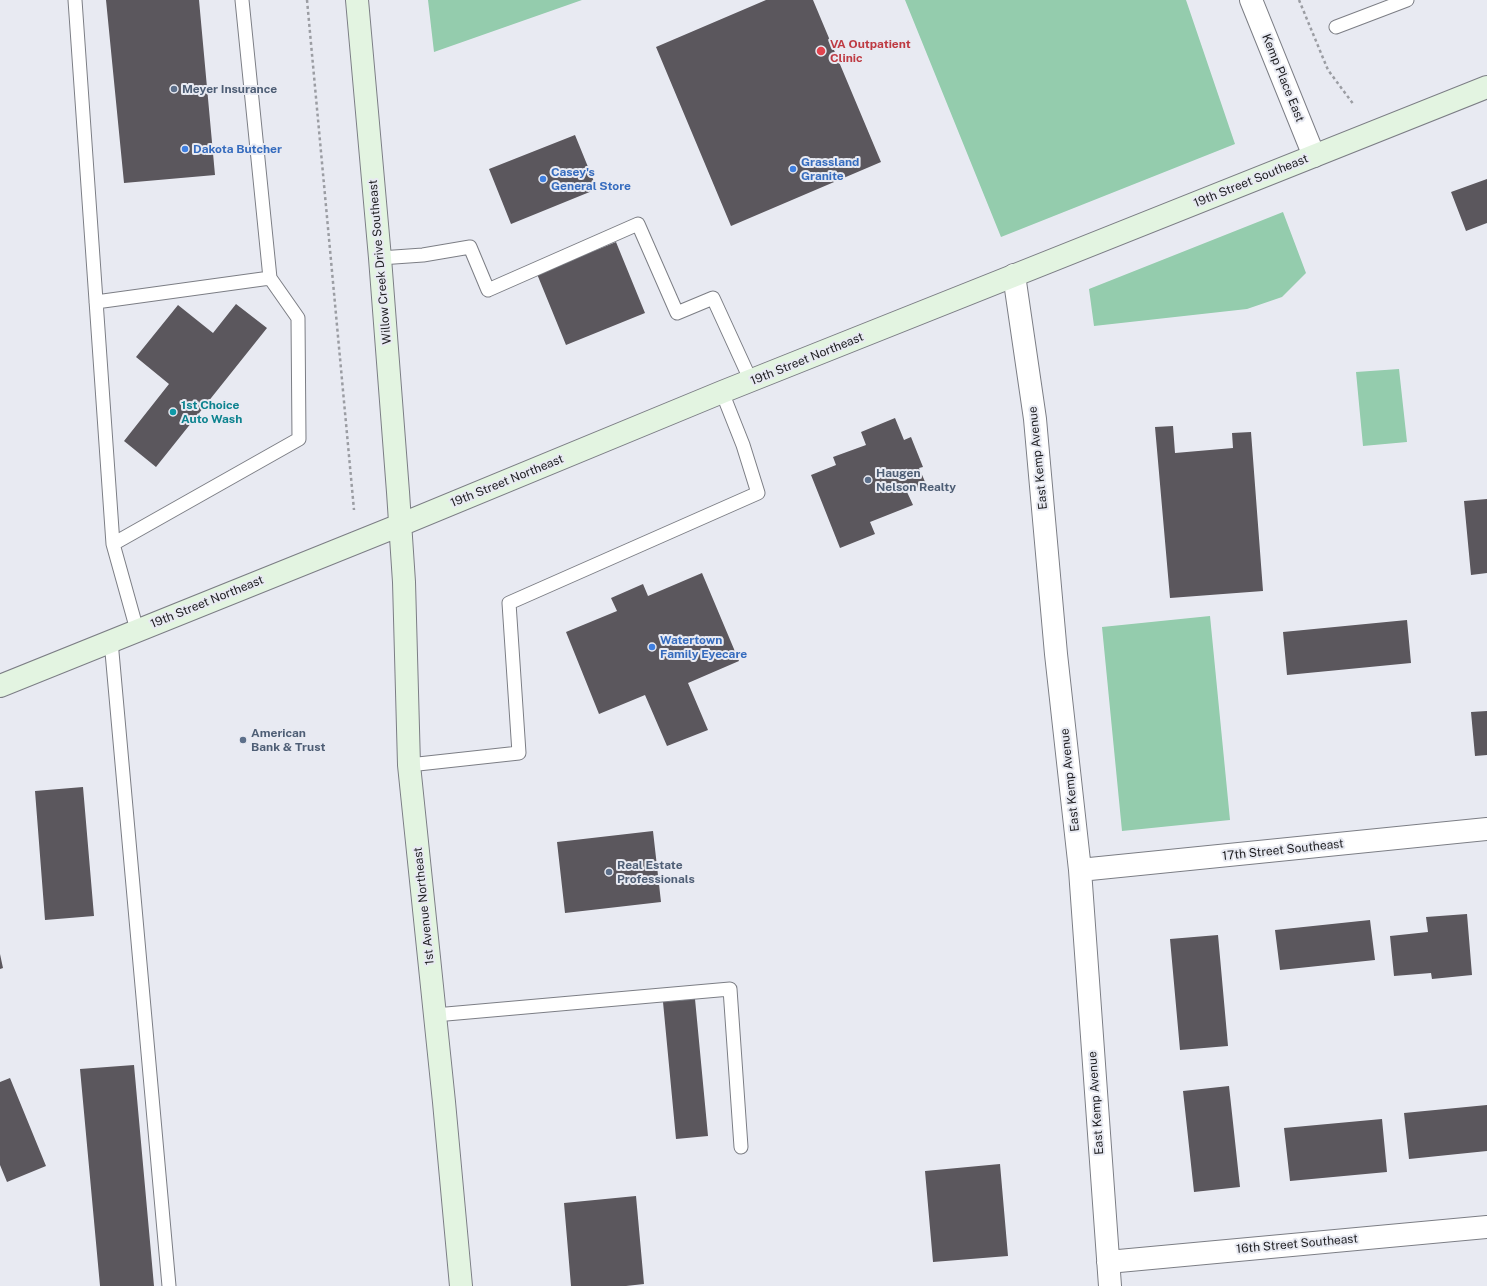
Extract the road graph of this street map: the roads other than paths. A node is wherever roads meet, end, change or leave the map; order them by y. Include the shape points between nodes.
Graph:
1 (75, 0) edge
2 (242, 0) edge
3 (357, 0) edge
4 (1251, 0) edge
5 (1407, 0) edge
6 (1336, 27) dead end
7 (1487, 87) edge
8 (1314, 156) junction
9 (380, 258) junction
10 (1014, 275) junction
11 (270, 278) junction
12 (96, 302) junction
13 (751, 381) junction
14 (722, 392) junction
15 (400, 525) junction
16 (113, 544) junction
17 (137, 630) junction
18 (111, 641) junction
19 (0, 686) edge
20 (409, 765) junction
21 (1487, 829) edge
22 (1080, 870) junction
23 (435, 1015) junction
24 (741, 1147) dead end
25 (1487, 1227) edge
26 (1108, 1262) junction
27 (169, 1286) edge
28 (461, 1286) edge
29 (1110, 1286) edge

1 - 12 lane
2 - 11 lane
3 - 9 main road, Willow Creek Drive Southeast
4 - 8 street, Kemp Place East
5 - 6 lane
7 - 8 main road, 19th Street Southeast
8 - 10 main road, 19th Street Southeast
9 - 13 lane via 423,255 470,247 488,290 638,224 677,313 714,298
9 - 15 main road, Willow Creek Drive Southeast
10 - 13 main road, 19th Street Northeast
10 - 22 street, East Kemp Avenue via 1034,419 1055,646
11 - 12 lane
11 - 16 lane via 298,318 299,439
12 - 16 lane
13 - 14 main road, 19th Street Northeast
14 - 15 main road, 19th Street Northeast
14 - 20 lane via 758,493 508,602 519,753
15 - 17 main road, 19th Street Northeast
15 - 20 main road, 1st Avenue Northeast
16 - 17 lane
17 - 18 main road, 19th Street Northeast
18 - 19 main road, 19th Street Northeast
18 - 27 lane
20 - 23 main road, 1st Avenue Northeast
21 - 22 street, 17th Street Southeast
22 - 26 street, East Kemp Avenue
23 - 24 lane via 730,989
23 - 28 main road, 1st Avenue Northeast
25 - 26 street, 16th Street Southeast
26 - 29 street, East Kemp Avenue

